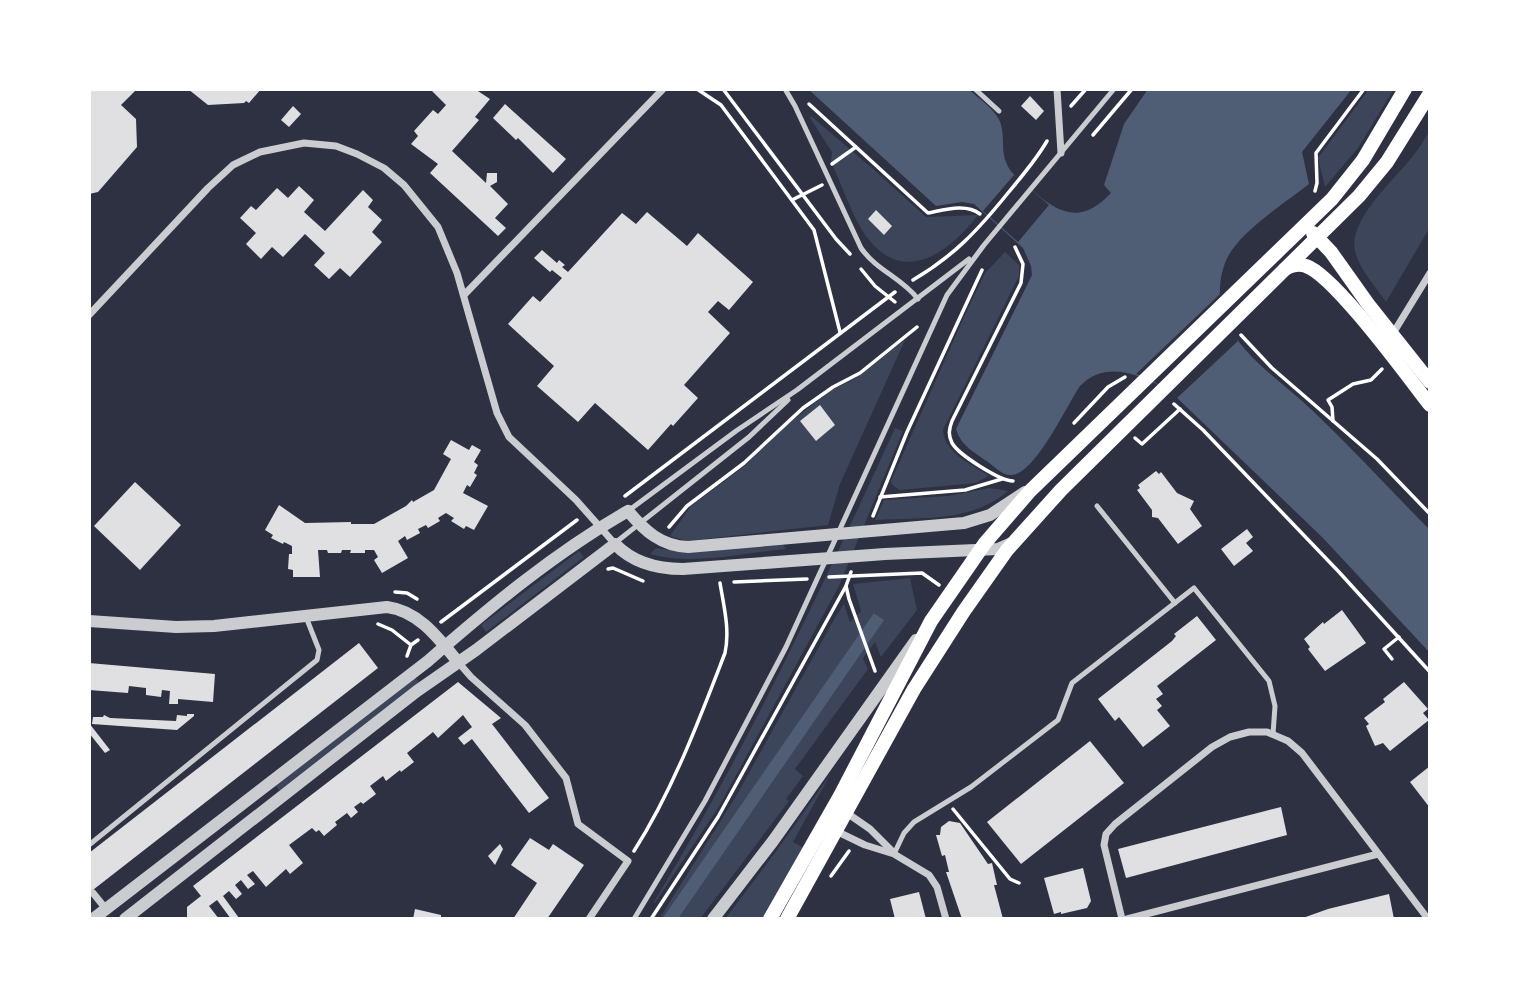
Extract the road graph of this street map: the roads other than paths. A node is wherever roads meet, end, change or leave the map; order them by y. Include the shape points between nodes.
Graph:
1 (663, 89) edge
2 (785, 89) edge
3 (975, 89) edge
4 (1057, 89) edge
5 (1114, 89) edge
6 (1405, 89) edge
7 (1430, 93) edge
8 (999, 111) dead end
9 (1061, 153) junction
10 (1298, 233) junction
11 (1318, 237) junction
12 (984, 245) junction
13 (1284, 270) junction
14 (1430, 273) edge
15 (464, 295) junction
16 (918, 299) junction
17 (89, 315) edge
18 (1388, 342) junction
19 (1430, 382) edge
20 (797, 390) junction
21 (1430, 405) edge
22 (1045, 477) junction
23 (1097, 506) dead end
24 (628, 511) junction
25 (639, 523) junction
26 (600, 527) junction
27 (1014, 541) junction
28 (615, 544) junction
29 (980, 550) junction
30 (1175, 603) junction
31 (306, 617) junction
32 (89, 621) edge
33 (931, 621) junction
34 (444, 645) junction
35 (458, 662) junction
36 (1273, 734) junction
37 (840, 809) junction
38 (836, 831) junction
39 (89, 845) edge
40 (894, 853) junction
41 (1378, 854) junction
42 (93, 894) dead end
43 (106, 909) junction
44 (93, 919) edge
45 (125, 919) edge
46 (589, 919) edge
47 (634, 919) edge
48 (713, 919) edge
49 (770, 919) edge
50 (787, 919) edge
51 (946, 919) edge
52 (1124, 919) edge
53 (1428, 919) edge

1 - 15 street
2 - 16 lane via 866,255 906,284
3 - 8 lane
4 - 9 street
5 - 9 lane
6 - 10 main road via 1348,181
7 - 11 main road via 1382,169
9 - 12 lane
10 - 11 main road
10 - 22 main road
11 - 13 main road
11 - 18 main road
12 - 16 lane
12 - 47 lane via 950,289 774,670 690,827
13 - 18 main road via 1299,264 1318,272
13 - 27 main road
14 - 18 street
15 - 17 street via 438,227 404,185 358,154 304,143 250,156 224,172
15 - 26 street via 504,429
16 - 20 lane
18 - 19 main road
18 - 21 main road
20 - 24 lane
20 - 25 lane via 741,444
22 - 25 street via 983,518 953,524 677,547
22 - 29 main road
23 - 30 lane
24 - 25 street
24 - 26 street
25 - 28 lane
26 - 28 street
26 - 34 street
27 - 29 street via 998,549
27 - 37 main road via 964,611
28 - 29 street via 638,561 668,569
28 - 35 street
29 - 33 main road
30 - 36 lane via 1194,588 1263,673 1274,697
30 - 40 lane via 1072,683 1058,720 971,787 914,822
31 - 32 street via 176,627
31 - 34 street via 393,607 422,622
31 - 39 lane via 319,650 317,660
33 - 37 main road
33 - 48 street
34 - 35 street
34 - 43 street
35 - 45 street
35 - 46 street via 529,730 566,778 578,824 628,861
36 - 41 street via 1306,757
36 - 52 street via 1249,732 1222,741 1110,829 1104,845
37 - 38 main road
37 - 40 street
37 - 49 main road
38 - 40 street
38 - 50 main road
40 - 51 street via 934,880
41 - 52 street
41 - 53 street
42 - 43 street
43 - 44 street

